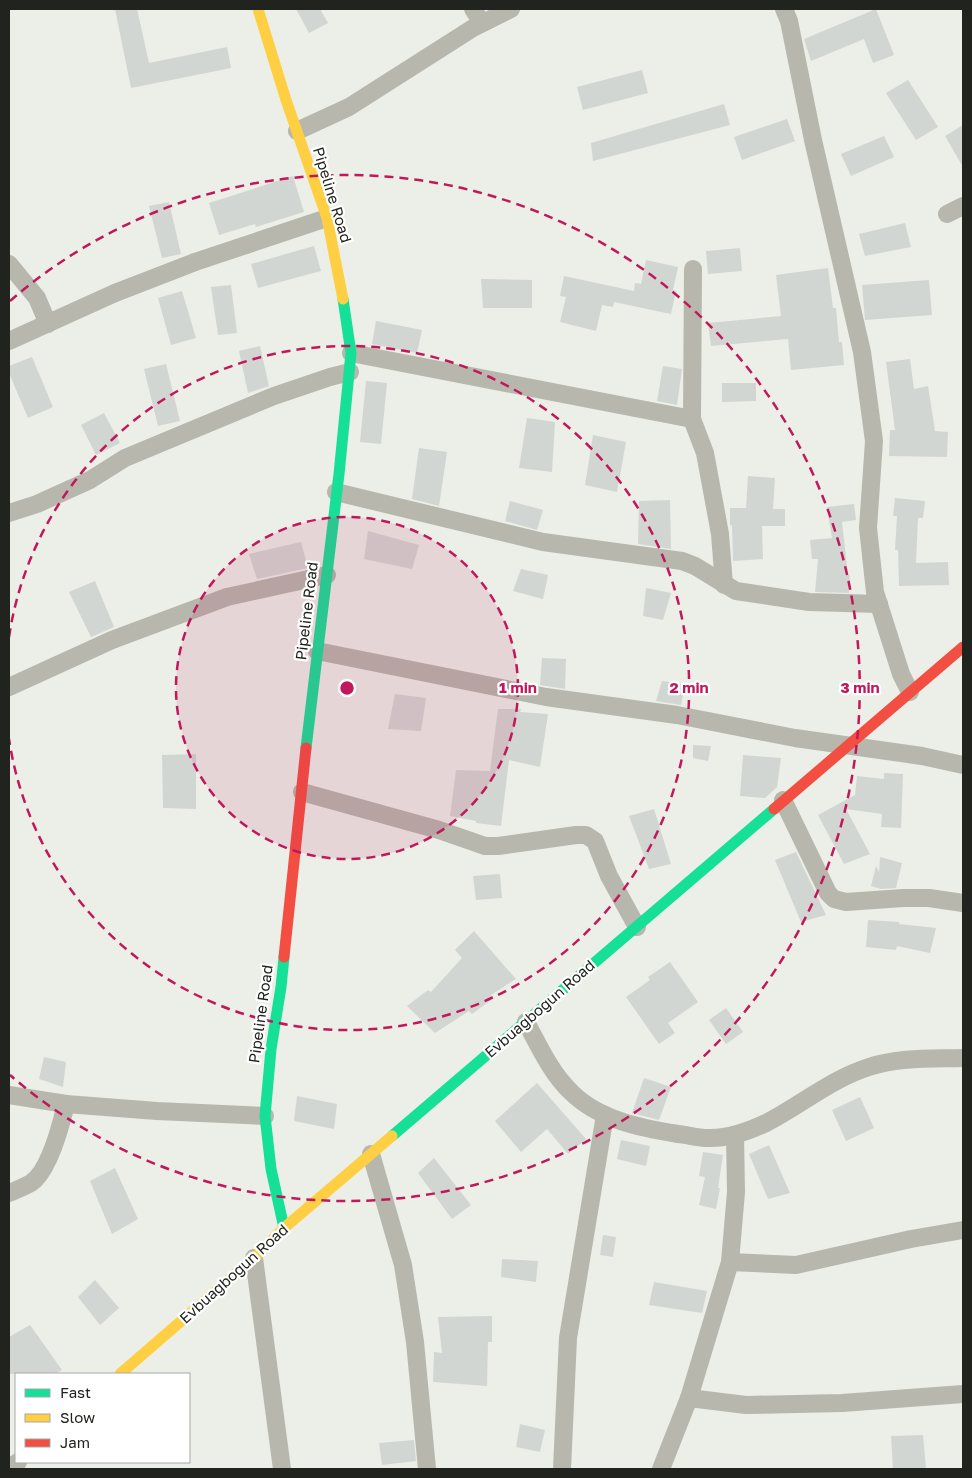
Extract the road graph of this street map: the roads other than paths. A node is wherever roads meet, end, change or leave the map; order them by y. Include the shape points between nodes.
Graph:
1 (258, 9) edge
2 (511, 9) edge
3 (784, 9) edge
4 (478, 16) edge
5 (297, 131) junction
6 (963, 206) edge
7 (947, 214) dead end
8 (327, 218) junction
9 (9, 264) edge
10 (692, 269) dead end
11 (48, 324) junction
12 (9, 341) edge
13 (351, 353) junction
14 (350, 372) junction
15 (692, 419) junction
16 (336, 492) junction
17 (9, 513) edge
18 (721, 549) junction
19 (696, 566) junction
20 (327, 575) junction
21 (724, 585) junction
22 (879, 604) junction
23 (963, 647) edge
24 (317, 651) junction
25 (9, 687) edge
26 (910, 692) junction
27 (848, 745) junction
28 (963, 765) edge
29 (302, 792) junction
30 (783, 800) junction
31 (963, 903) edge
32 (637, 926) junction
33 (526, 1022) junction
34 (963, 1058) edge
35 (9, 1095) edge
36 (66, 1104) junction
37 (605, 1115) junction
38 (265, 1116) junction
39 (736, 1135) junction
40 (371, 1154) junction
41 (9, 1193) edge
42 (284, 1228) junction
43 (963, 1230) edge
44 (254, 1258) junction
45 (730, 1262) junction
46 (121, 1373) edge
47 (963, 1394) edge
48 (689, 1398) junction
49 (282, 1469) edge
50 (427, 1469) edge
51 (562, 1469) edge
52 (661, 1469) edge

1 - 5 street, Pipeline Road
2 - 4 street
3 - 22 street via 862,352 874,441 868,528
4 - 5 street via 349,107
5 - 8 street, Pipeline Road
6 - 7 street
8 - 11 street via 195,262 115,293
8 - 13 street, Pipeline Road via 342,285
9 - 11 street via 37,298
10 - 15 street
11 - 12 street
13 - 14 street, Pipeline Road
13 - 15 street
14 - 16 street, Pipeline Road
14 - 17 street via 274,396 124,458 90,480
15 - 18 street via 705,453
16 - 19 street via 543,542 657,557
16 - 20 street, Pipeline Road
18 - 19 street
18 - 21 street
19 - 21 street
20 - 24 street, Pipeline Road
20 - 25 street via 227,597 112,640
21 - 22 street via 736,591 800,600
22 - 26 street via 901,674
23 - 26 street, Evbuagbogun Road
24 - 27 street via 546,697 677,715
24 - 29 street, Pipeline Road
26 - 27 street, Evbuagbogun Road
27 - 28 street
27 - 30 street, Evbuagbogun Road
29 - 32 street via 439,830 484,846 586,835 595,841 608,876
29 - 38 street, Pipeline Road
30 - 31 street via 828,893 834,899 846,902 921,898
30 - 32 street, Evbuagbogun Road
32 - 33 street, Evbuagbogun Road
33 - 37 street via 555,1073 571,1092
33 - 40 street, Evbuagbogun Road
34 - 39 street via 904,1059 869,1067 824,1087 766,1123
35 - 36 street
36 - 38 street
36 - 41 street via 45,1167 32,1182
37 - 39 street via 647,1129 709,1138
37 - 51 street via 568,1338
38 - 42 street, Pipeline Road via 271,1169
39 - 45 street via 736,1192
40 - 42 street, Evbuagbogun Road
40 - 50 street via 403,1265 415,1342
42 - 44 street, Evbuagbogun Road
43 - 45 street via 796,1265
44 - 46 street, Evbuagbogun Road
44 - 49 street
45 - 48 street
47 - 48 street via 746,1405
48 - 52 street

